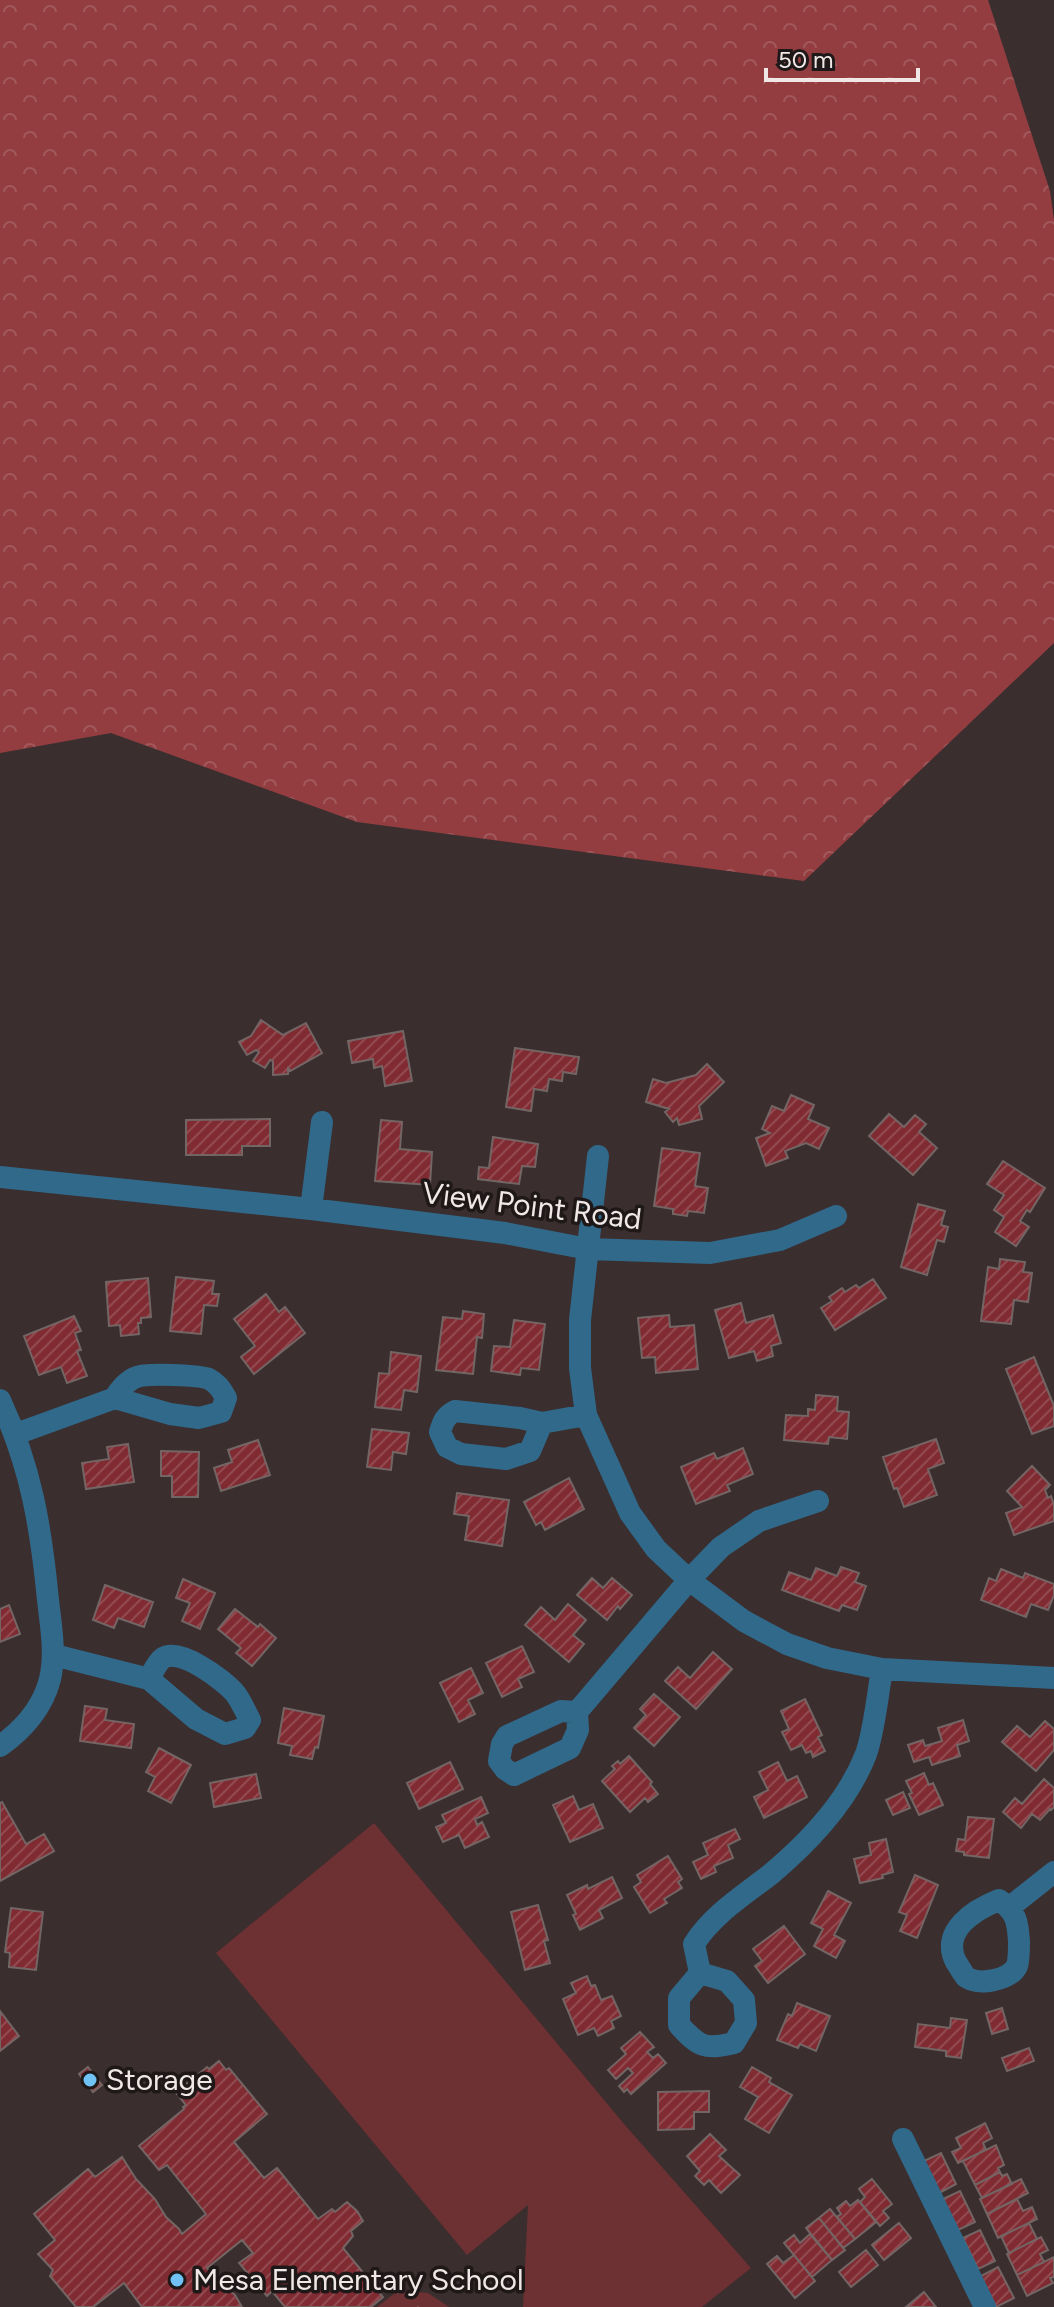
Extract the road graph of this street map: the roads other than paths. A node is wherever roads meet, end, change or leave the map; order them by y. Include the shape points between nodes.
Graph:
1 (322, 1122) dead end
2 (598, 1156) dead end
3 (0, 1177) edge
4 (311, 1209) junction
5 (836, 1216) dead end
6 (588, 1249) junction
7 (115, 1398) dead end
8 (0, 1400) edge
9 (586, 1415) junction
10 (542, 1423) dead end
11 (16, 1434) junction
12 (818, 1501) dead end
13 (689, 1580) junction
14 (54, 1655) junction
15 (882, 1669) junction
16 (1054, 1678) edge
17 (149, 1679) dead end
18 (577, 1712) dead end
19 (0, 1746) edge
20 (1054, 1872) edge
21 (1010, 1907) dead end
22 (700, 1973) dead end
23 (903, 2139) dead end
24 (985, 2307) edge

1 - 4 street
2 - 6 street
3 - 4 street, View Point Road
4 - 6 street, View Point Road
5 - 6 street, View Point Road via 780,1240 710,1253
6 - 9 street via 580,1320
7 - 11 street
8 - 11 street
9 - 10 street
9 - 13 street via 630,1513 656,1549
11 - 14 street via 35,1500
12 - 13 street via 759,1521 721,1547
13 - 15 street via 744,1621 787,1644
13 - 18 street
14 - 17 street
14 - 19 street via 39,1707
15 - 16 street
15 - 22 street via 867,1753 848,1789 797,1851 704,1927 694,1944
20 - 21 street
23 - 24 street

